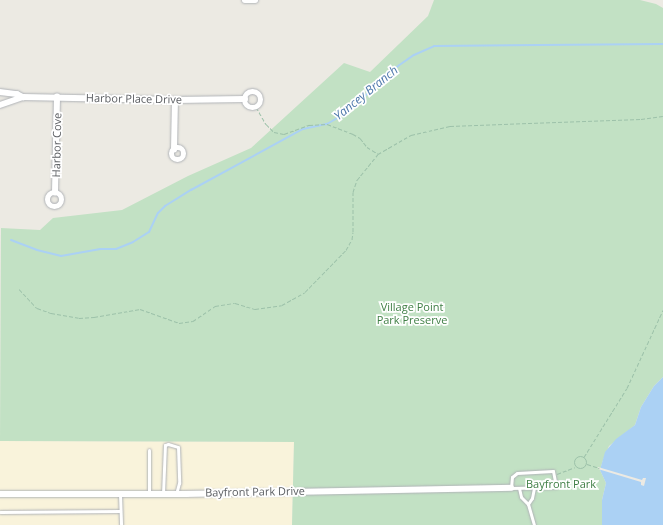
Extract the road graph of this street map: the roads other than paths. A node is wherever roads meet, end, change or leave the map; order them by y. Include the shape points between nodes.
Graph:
1 (245, 0) edge
2 (255, 0) edge
3 (0, 92) edge
4 (23, 97) junction
5 (57, 98) junction
6 (245, 99) junction
7 (175, 100) junction
8 (0, 106) edge
9 (174, 150) dead end
10 (55, 193) dead end
11 (150, 450) dead end
12 (511, 488) junction
13 (518, 488) junction
14 (534, 488) junction
15 (0, 494) edge
16 (120, 494) junction
17 (149, 494) junction
18 (163, 494) junction
19 (176, 494) junction
20 (528, 504) junction
21 (120, 511) junction
22 (0, 512) edge
23 (121, 525) edge
24 (534, 525) edge

1 - 2 street
3 - 4 street, Harbor Place Drive
4 - 5 street, Harbor Place Drive
4 - 8 street, Harbor Place Drive
5 - 7 street, Harbor Place Drive
5 - 10 street, Harbor Cove
6 - 6 street, Harbor Place Drive via 251,92 258,94 261,100 256,107 248,106
6 - 7 street, Harbor Place Drive
7 - 9 street
11 - 17 lane
12 - 13 lane
12 - 14 lane via 512,477 517,473 553,471 556,487
12 - 19 street, Bayfront Park Drive
13 - 14 lane
13 - 20 lane via 521,497
14 - 20 lane
15 - 16 street, Bayfront Park Drive
16 - 17 street, Bayfront Park Drive
16 - 21 lane
17 - 18 street, Bayfront Park Drive
18 - 19 street, Bayfront Park Drive
18 - 19 lane via 165,445 168,444 178,447 179,483
20 - 24 lane
21 - 22 lane
21 - 23 lane

